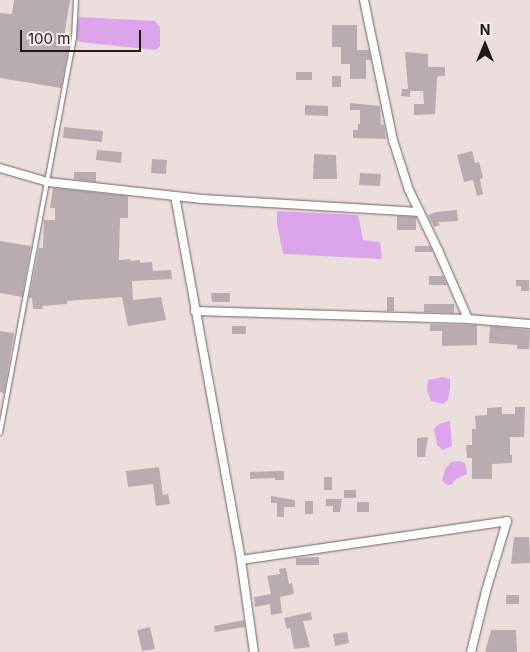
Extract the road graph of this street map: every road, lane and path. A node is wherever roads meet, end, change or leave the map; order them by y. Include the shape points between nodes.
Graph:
1 (76, 0) edge
2 (364, 0) edge
3 (0, 168) edge
4 (48, 182) junction
5 (175, 196) junction
6 (420, 212) junction
7 (195, 311) junction
8 (468, 319) junction
9 (530, 324) edge
10 (0, 433) edge
11 (241, 560) junction
12 (254, 652) edge
13 (471, 652) edge

1 - 4 lane via 74,38
2 - 6 street via 393,140 409,190
3 - 4 street
4 - 5 street
4 - 10 lane
5 - 6 street
5 - 7 street
6 - 8 street
7 - 8 street
7 - 11 street
8 - 9 street
11 - 12 street
11 - 13 street via 507,521

